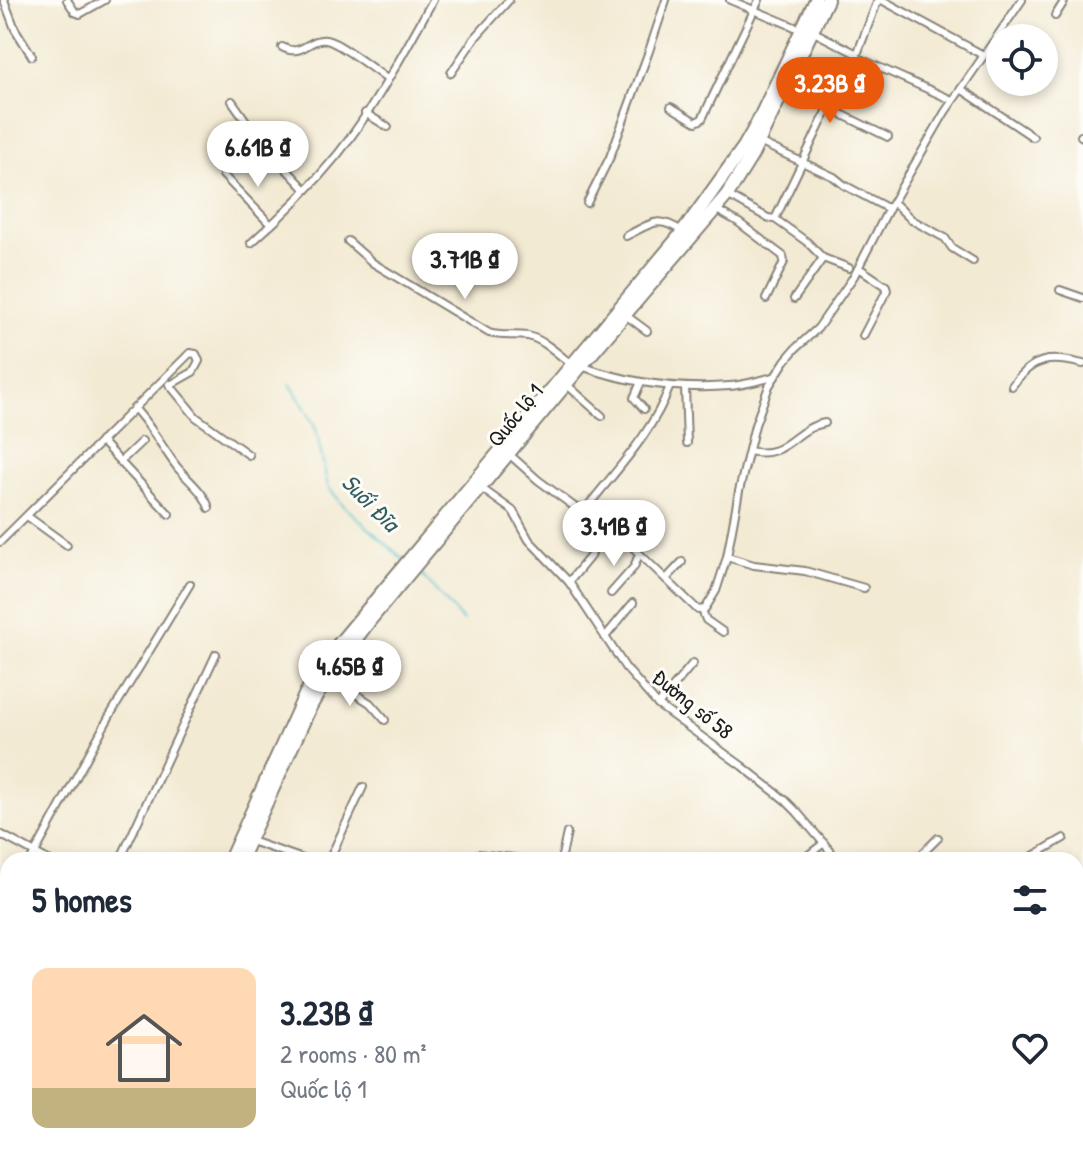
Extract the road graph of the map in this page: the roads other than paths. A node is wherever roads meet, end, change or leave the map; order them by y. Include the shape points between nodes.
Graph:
1 (4, 0) edge
2 (67, 0) edge
3 (105, 0) edge
4 (433, 0) edge
5 (509, 0) edge
6 (666, 0) edge
7 (730, 0) edge
8 (759, 0) edge
9 (816, 0) edge
10 (827, 0) edge
11 (880, 0) edge
12 (1022, 0) edge
13 (1065, 0) edge
14 (755, 9) junction
15 (1055, 16) dead end
16 (807, 31) junction
17 (282, 47) dead end
18 (983, 55) junction
19 (32, 56) dead end
20 (856, 56) junction
21 (451, 73) dead end
22 (387, 79) junction
23 (786, 87) junction
24 (961, 89) junction
25 (952, 100) junction
26 (232, 101) dead end
27 (671, 107) dead end
28 (829, 108) junction
29 (365, 113) junction
30 (388, 127) dead end
31 (280, 129) dead end
32 (888, 137) dead end
33 (1033, 137) dead end
34 (759, 142) junction
35 (264, 145) junction
36 (803, 163) junction
37 (223, 175) dead end
38 (306, 190) junction
39 (727, 195) junction
40 (587, 203) dead end
41 (891, 206) junction
42 (715, 209) junction
43 (775, 219) junction
44 (271, 225) junction
45 (683, 232) junction
46 (626, 236) dead end
47 (348, 241) dead end
48 (251, 243) dead end
49 (823, 258) junction
50 (973, 261) dead end
51 (849, 268) dead end
52 (859, 268) junction
53 (1060, 290) dead end
54 (1083, 298) edge
55 (766, 299) dead end
56 (794, 299) dead end
57 (624, 314) junction
58 (647, 331) dead end
59 (863, 336) dead end
60 (1083, 364) edge
61 (576, 365) junction
62 (774, 377) junction
63 (164, 378) junction
64 (641, 382) junction
65 (566, 384) junction
66 (170, 385) junction
67 (670, 386) junction
68 (1012, 386) dead end
69 (685, 387) junction
70 (134, 408) junction
71 (644, 409) dead end
72 (602, 416) dead end
73 (825, 423) dead end
74 (101, 441) junction
75 (142, 441) dead end
76 (687, 443) dead end
77 (749, 451) junction
78 (509, 454) junction
79 (249, 455) dead end
80 (121, 461) junction
81 (481, 488) junction
82 (588, 506) junction
83 (209, 508) dead end
84 (169, 514) dead end
85 (27, 516) junction
86 (609, 523) junction
87 (0, 542) edge
88 (67, 545) dead end
89 (639, 554) junction
90 (416, 557) junction
91 (727, 557) junction
92 (682, 562) dead end
93 (404, 572) junction
94 (666, 579) junction
95 (569, 582) junction
96 (190, 584) dead end
97 (864, 588) dead end
98 (611, 593) dead end
99 (633, 603) dead end
100 (702, 610) junction
101 (723, 632) dead end
102 (605, 637) junction
103 (216, 654) dead end
104 (693, 663) dead end
105 (328, 676) junction
106 (658, 705) junction
107 (385, 720) dead end
108 (363, 787) dead end
109 (567, 833) dead end
110 (0, 834) edge
111 (938, 838) dead end
112 (1064, 838) dead end
113 (248, 840) junction
114 (824, 843) junction
115 (27, 852) edge
116 (35, 852) edge
117 (124, 852) edge
118 (234, 852) edge
119 (243, 852) edge
120 (283, 852) edge
121 (333, 852) edge
122 (563, 852) edge
123 (812, 852) edge
124 (831, 852) edge
125 (924, 852) edge
126 (1040, 852) edge

1 - 19 street
2 - 3 street via 80,14
4 - 22 street
5 - 21 street
6 - 40 street via 610,157
7 - 14 street
8 - 14 street
9 - 16 highway, Quốc lộ 1
10 - 16 highway, Quốc lộ 1
11 - 18 street
11 - 20 street
12 - 18 street
13 - 15 street
14 - 16 street
14 - 27 street via 702,119 696,122
16 - 20 street
16 - 23 highway, Quốc lộ 1
16 - 45 highway, Quốc lộ 1 via 744,147
17 - 22 street via 294,51 320,40 332,42
18 - 24 street
20 - 25 street
20 - 28 street
22 - 29 street
23 - 28 street
23 - 34 highway, Quốc lộ 1
24 - 25 street
24 - 33 street
25 - 41 street
26 - 35 street
28 - 32 street
28 - 36 street
29 - 30 street
29 - 38 street
31 - 35 street
34 - 36 street
34 - 39 highway, Quốc lộ 1
35 - 38 street
36 - 41 street
36 - 43 street
37 - 44 street
38 - 44 street
39 - 42 highway, Quốc lộ 1
39 - 43 street
41 - 50 street
41 - 52 street
42 - 55 street via 783,256
42 - 57 highway, Quốc lộ 1
43 - 49 street
44 - 48 street
45 - 46 street via 662,221
45 - 61 highway, Quốc lộ 1
47 - 61 street via 373,263 489,333 536,339
49 - 51 street
49 - 56 street
52 - 59 street via 887,290
52 - 62 street via 818,328
53 - 54 street
57 - 58 street
57 - 61 highway, Quốc lộ 1
60 - 68 street via 1057,359 1032,365
61 - 64 street
61 - 65 highway, Quốc lộ 1
61 - 90 highway, Quốc lộ 1
62 - 69 street via 733,386
62 - 77 street
63 - 66 street
63 - 66 street via 190,353 198,357 193,372
63 - 70 street
64 - 67 street
64 - 71 street via 634,398
65 - 72 street
65 - 78 highway, Quốc lộ 1
66 - 79 street via 196,417
67 - 69 street
67 - 82 street via 642,438
69 - 76 street
70 - 74 street
70 - 83 street
73 - 77 street via 804,430 771,453
74 - 80 street
74 - 85 street
75 - 80 street
77 - 91 street
78 - 81 highway, Quốc lộ 1
78 - 82 street via 576,508
80 - 84 street
81 - 90 highway, Quốc lộ 1
81 - 95 street, Đường số 58 via 513,511 529,540
82 - 86 street
85 - 87 street
85 - 88 street
86 - 89 street
86 - 95 street via 590,543 592,554
89 - 94 street
89 - 98 street
90 - 93 highway, Quốc lộ 1
91 - 97 street
91 - 100 street via 716,591
92 - 94 street
93 - 105 highway, Quốc lộ 1
93 - 118 highway, Quốc lộ 1 via 334,650 306,693
94 - 100 street
95 - 102 street, Đường số 58
96 - 116 street
99 - 102 street
100 - 101 street via 706,620
102 - 106 street, Đường số 58
103 - 117 street
104 - 106 street
105 - 107 street via 370,703
105 - 113 highway, Quốc lộ 1
106 - 114 street, Đường số 58 via 785,800
108 - 121 street
109 - 122 street
110 - 115 street
111 - 125 street
112 - 126 street
113 - 119 highway, Quốc lộ 1
113 - 120 street
114 - 123 street
114 - 124 street, Đường số 58

